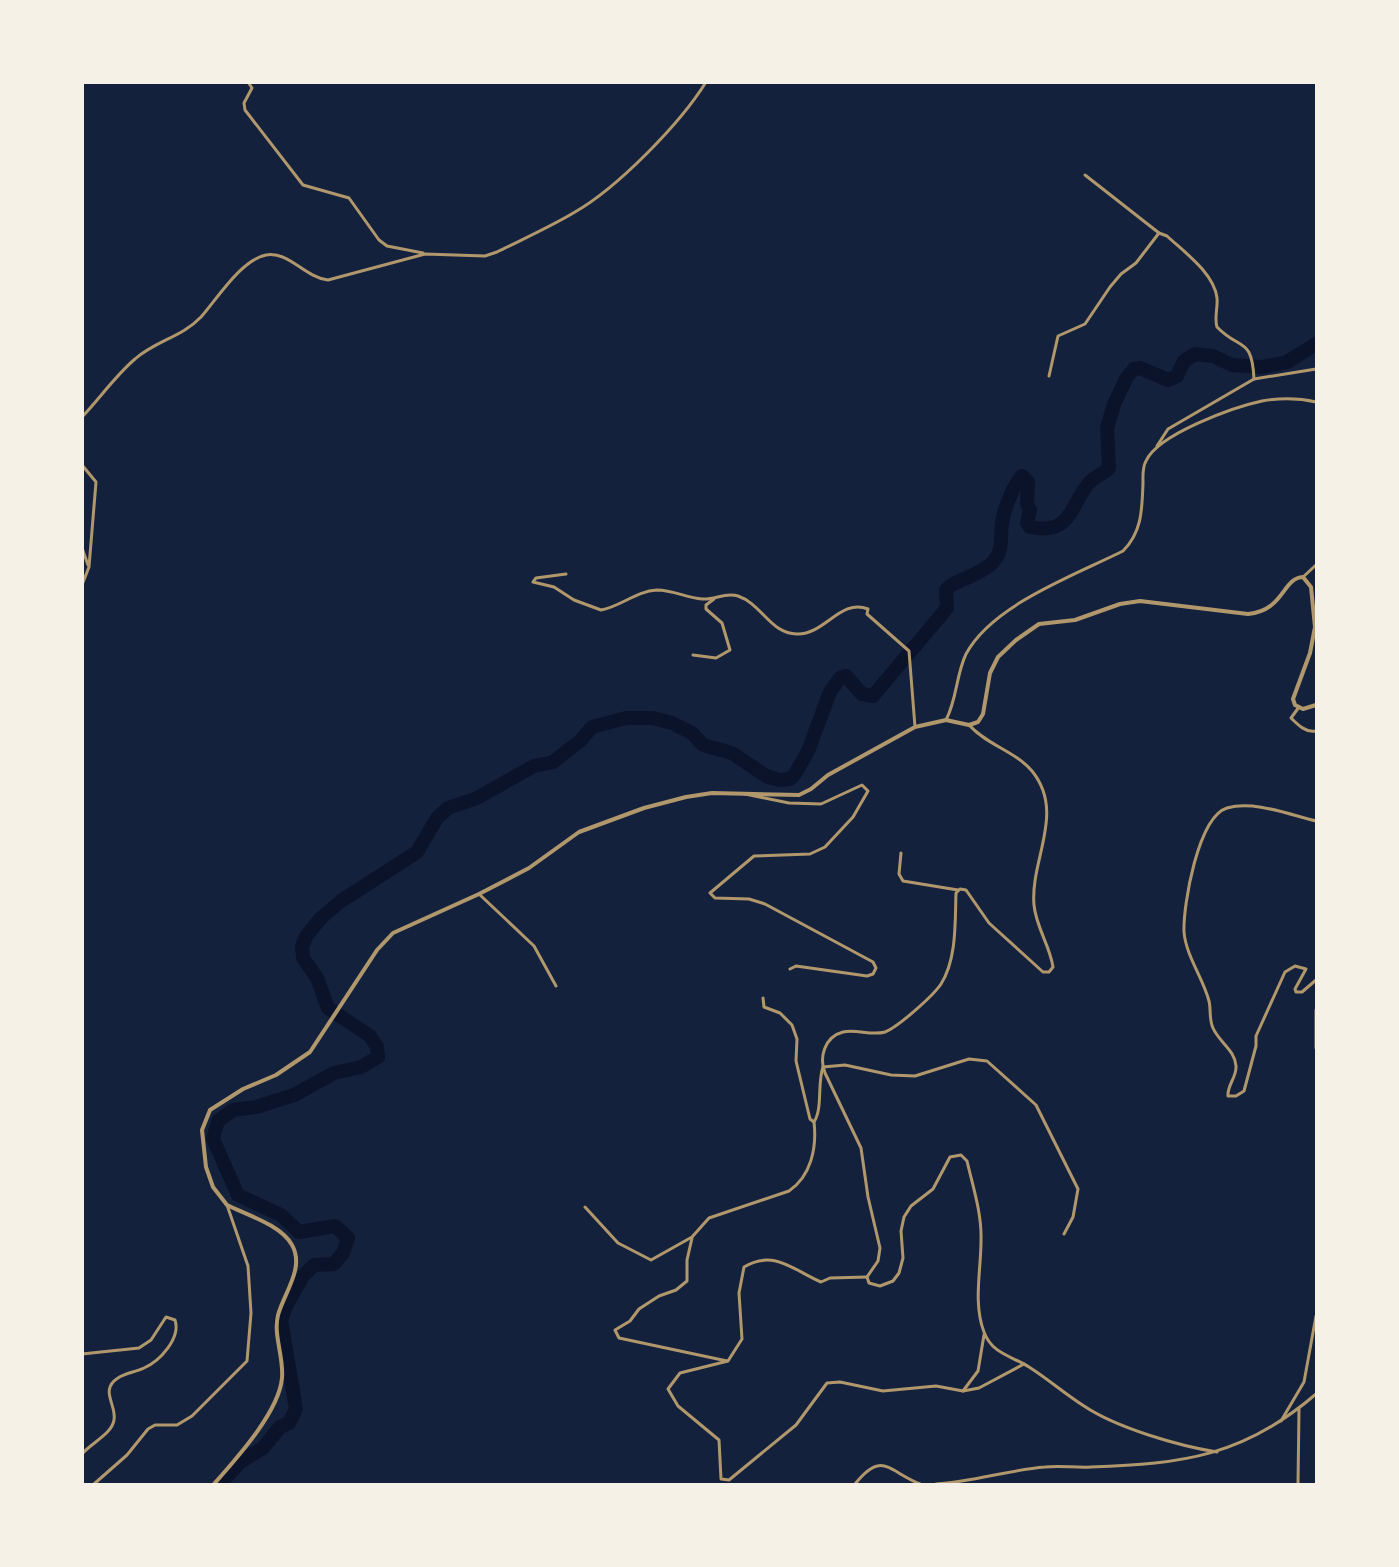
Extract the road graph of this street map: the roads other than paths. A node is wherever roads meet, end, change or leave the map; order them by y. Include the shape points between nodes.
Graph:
1 (248, 82) edge
2 (706, 82) edge
3 (1085, 176) dead end
4 (1160, 233) junction
5 (425, 254) junction
6 (1317, 369) edge
7 (1049, 376) dead end
8 (1254, 379) junction
9 (1317, 402) edge
10 (82, 417) edge
11 (1157, 448) junction
12 (82, 465) edge
13 (82, 548) edge
14 (1317, 565) edge
15 (89, 567) junction
16 (566, 574) dead end
17 (1303, 577) junction
18 (82, 585) edge
19 (717, 596) junction
20 (693, 655) dead end
21 (1317, 705) edge
22 (1299, 707) junction
23 (946, 720) junction
24 (969, 725) junction
25 (915, 727) junction
26 (1317, 731) edge
27 (743, 793) junction
28 (1317, 821) edge
29 (901, 853) dead end
30 (958, 890) junction
31 (480, 894) junction
32 (790, 969) dead end
33 (1317, 980) edge
34 (556, 986) dead end
35 (763, 998) dead end
36 (1317, 1010) edge
37 (1317, 1048) edge
38 (822, 1067) junction
39 (814, 1122) junction
40 (227, 1205) junction
41 (585, 1207) dead end
42 (1064, 1234) dead end
43 (692, 1237) junction
44 (867, 1277) junction
45 (1317, 1316) edge
46 (984, 1334) junction
47 (82, 1354) edge
48 (728, 1361) junction
49 (1024, 1364) junction
50 (963, 1391) junction
51 (1317, 1394) edge
52 (1299, 1409) junction
53 (1280, 1423) junction
54 (1217, 1452) junction
55 (82, 1454) edge
56 (94, 1485) edge
57 (214, 1485) edge
58 (855, 1485) edge
59 (920, 1485) edge
60 (936, 1485) edge
61 (1298, 1485) edge

1 - 5 street via 252,88 245,110 303,185 349,198 387,246
2 - 5 street via 695,100 630,169 578,211 485,256
3 - 4 street
4 - 7 street via 1136,263 1121,274 1085,324 1058,336
4 - 8 street via 1204,271 1214,286 1217,327 1246,347 1253,360
5 - 10 street via 328,280 316,278 281,256 258,257 226,286 186,332 154,345 134,360
6 - 8 street
8 - 11 street via 1167,429
9 - 11 street via 1261,401 1198,424
11 - 23 street via 1145,461 1141,519 1131,543 1123,551 994,620 965,657
12 - 15 street via 96,482
13 - 15 street
14 - 17 street
15 - 18 street
16 - 19 street via 533,582 554,587 601,610 657,590 703,599
17 - 22 street via 1311,587 1315,627 1310,653 1293,692
17 - 24 street via 1292,581 1274,605 1260,613 1140,601 1075,620 1032,626 998,657 986,684 983,714 978,722
19 - 20 street via 706,609 722,623 730,650 716,658
19 - 25 street via 727,594 746,600 783,632 797,634 818,630 847,608 868,609 867,614 907,647 911,656
21 - 22 street
22 - 26 street via 1291,718 1311,732
23 - 24 street
23 - 25 street
24 - 30 street via 979,736 1024,763 1042,789 1048,821 1034,907 1052,960 1051,971 1043,972 989,923 966,890
25 - 27 street via 799,795
27 - 31 street via 686,797 594,826
27 - 32 street via 789,804 821,804 862,785 868,791 853,817 825,847 810,854 754,856 710,893 714,898 740,898 765,904 873,962 876,968 867,976 796,966
28 - 33 street via 1243,806 1226,808 1213,815 1201,841 1184,931 1209,1002 1213,1028 1234,1056 1237,1068 1228,1096 1244,1091 1256,1036 1285,972 1295,966 1306,969 1296,992
29 - 30 street via 898,874 903,881
30 - 38 street via 951,954 939,986 885,1032 843,1032 836,1036 824,1049
31 - 34 street via 534,946
31 - 40 street via 393,933 377,950 310,1052 210,1110 202,1130 206,1167 213,1187
35 - 39 street via 764,1007 780,1012 792,1025 797,1039 796,1061
36 - 37 street
38 - 39 street
38 - 42 street via 845,1065 915,1076 969,1059 987,1060 1036,1105 1078,1189 1073,1217
38 - 44 street via 864,1159 880,1248 878,1261
39 - 43 street via 813,1152 805,1178 789,1191 709,1218
40 - 56 street via 248,1266 251,1313 246,1361 192,1416 177,1425 155,1425 148,1429
40 - 57 street via 283,1235 291,1244 296,1261 276,1329 282,1368 280,1391 249,1441
41 - 43 street via 618,1243 651,1260
43 - 48 street via 687,1281 639,1309 630,1321 615,1330 619,1338 634,1343 682,1349
44 - 46 street via 874,1286 893,1281 902,1266 901,1231 907,1211 933,1189 950,1157 961,1155 967,1161 981,1223 978,1264
44 - 48 street via 839,1277 821,1282 778,1260 759,1258 744,1267 739,1293 742,1339
45 - 53 street via 1304,1382
46 - 49 street via 999,1353
46 - 50 street via 978,1371
47 - 55 street via 139,1348 151,1340 166,1317 175,1320 176,1333 165,1351 147,1367 112,1383 108,1397 115,1416 112,1426
48 - 50 street via 680,1373 668,1389 678,1406 719,1440 720,1473 724,1481 796,1425 827,1383 883,1391 936,1386
49 - 50 street via 979,1388
49 - 54 street via 1113,1422 1186,1448
51 - 52 street
52 - 53 street
52 - 61 street
53 - 54 street
54 - 60 street via 1136,1464 1034,1468
58 - 59 street via 864,1471 879,1465

